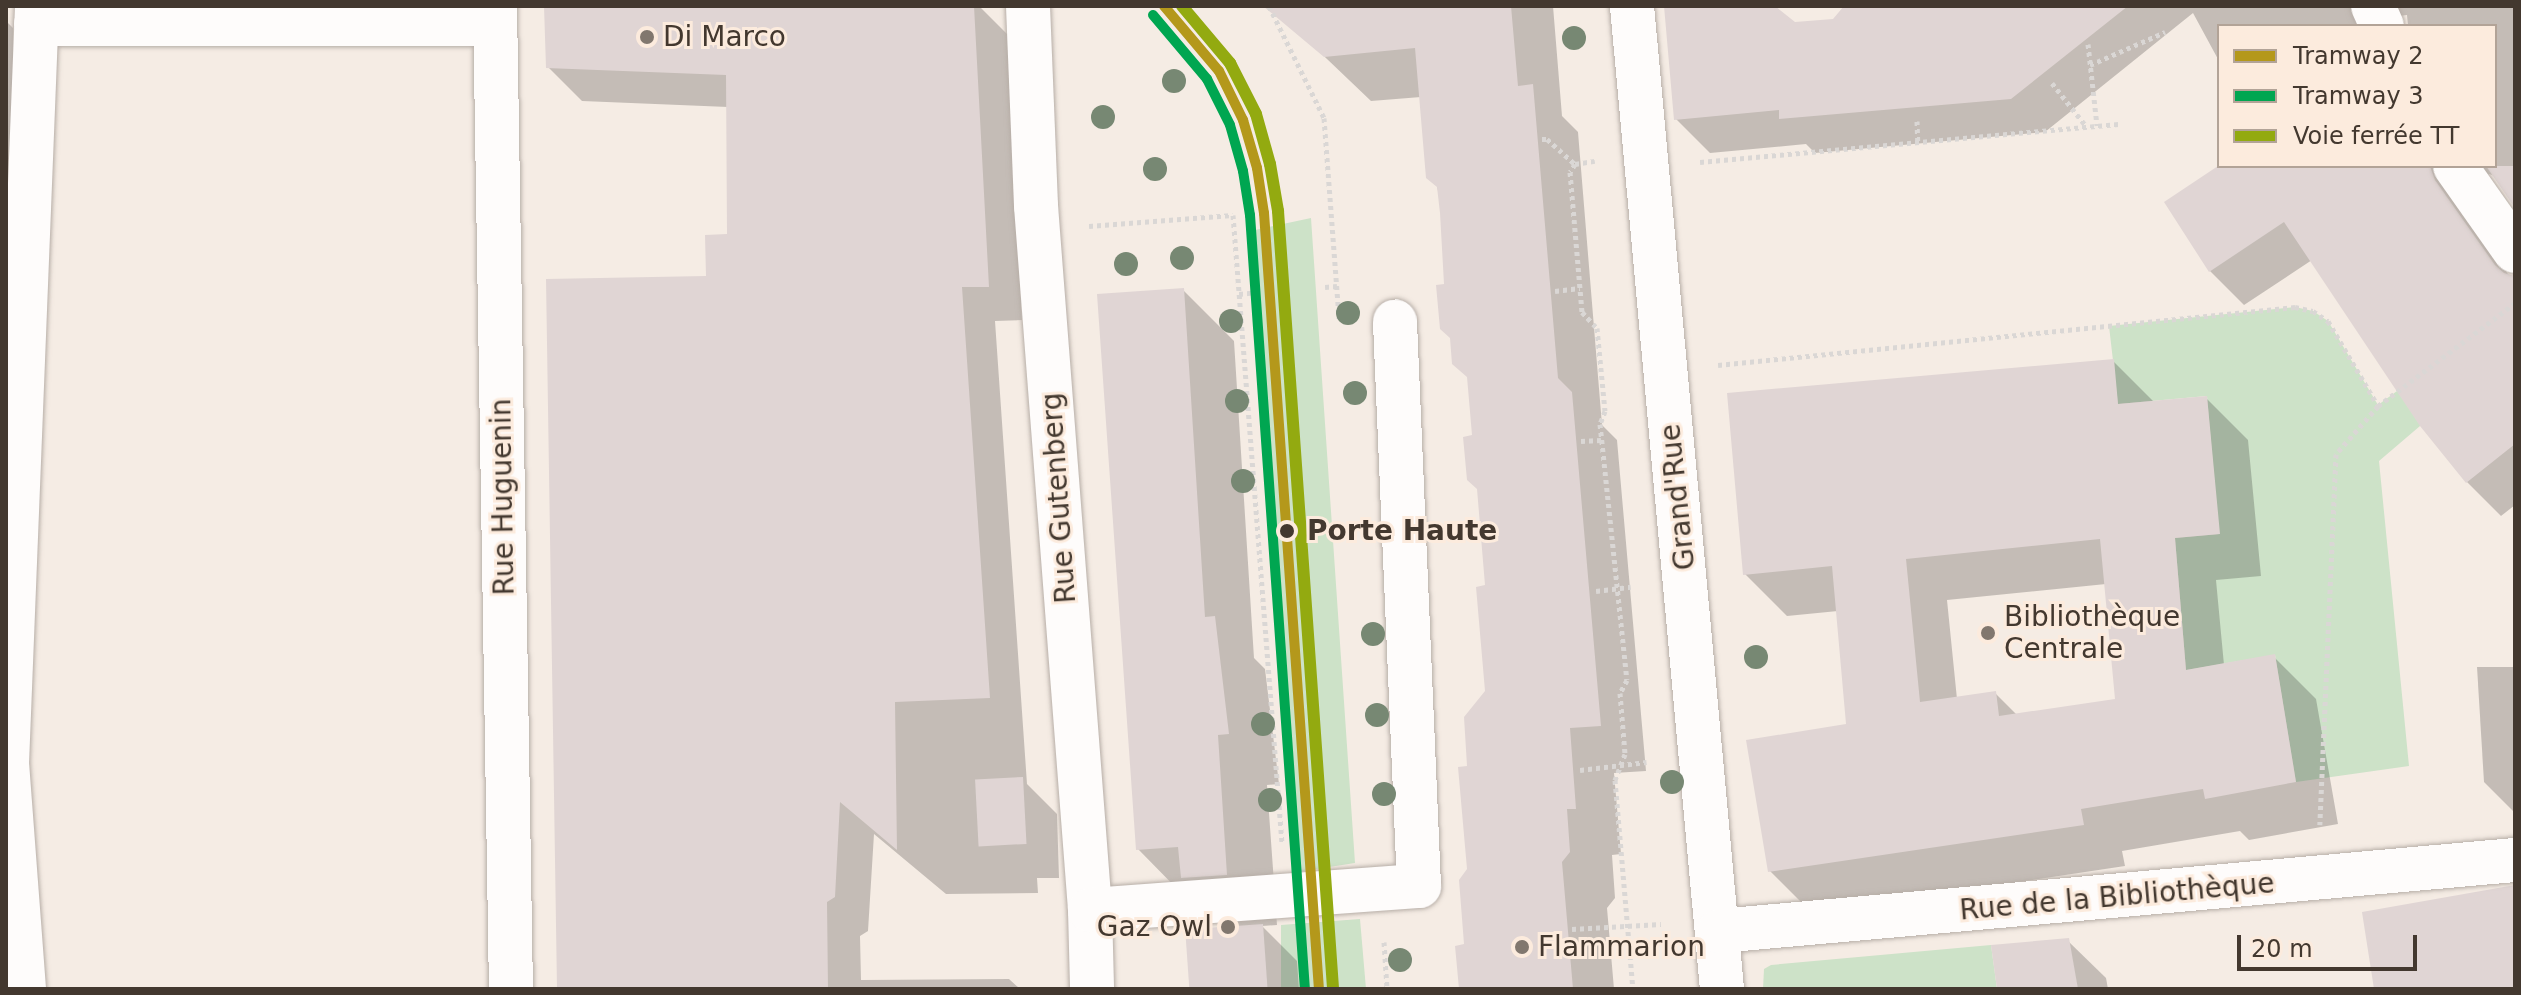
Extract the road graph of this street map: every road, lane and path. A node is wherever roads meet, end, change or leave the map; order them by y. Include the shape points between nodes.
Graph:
1 (1028, 6) edge
2 (1632, 6) edge
3 (36, 15) edge
4 (495, 15) edge
5 (2165, 32) dead end
6 (2088, 44) dead end
7 (2090, 65) junction
8 (2052, 83) dead end
9 (1917, 121) dead end
10 (2121, 124) dead end
11 (2097, 126) junction
12 (2087, 127) junction
13 (1918, 144) junction
14 (1575, 164) dead end
15 (1647, 166) junction
16 (2456, 168) edge
17 (1038, 229) junction
18 (2515, 251) edge
19 (1337, 286) dead end
20 (1325, 287) dead end
21 (1580, 288) junction
22 (1555, 291) dead end
23 (1257, 292) dead end
24 (1239, 294) junction
25 (2515, 304) edge
26 (1395, 322) dead end
27 (1666, 371) junction
28 (2378, 406) junction
29 (1601, 440) junction
30 (1581, 441) dead end
31 (1702, 755) junction
32 (7, 764) edge
33 (1620, 766) junction
34 (1580, 770) dead end
35 (2515, 860) edge
36 (2318, 879) junction
37 (1286, 896) junction
38 (1090, 910) junction
39 (1627, 925) junction
40 (1572, 929) dead end
41 (1719, 931) junction
42 (1662, 933) dead end
43 (24, 989) edge
44 (511, 989) edge
45 (1092, 989) edge
46 (1633, 989) edge
47 (1722, 989) edge

1 - 17 street, Rue Gutenberg
2 - 15 street, Grand'Rue
3 - 4 street
3 - 32 street
4 - 44 street, Rue Huguenin
5 - 7 path
6 - 7 path
7 - 11 path
8 - 12 path
9 - 13 path
10 - 11 path
11 - 12 path
12 - 13 path
13 - 15 path
14 - 21 path via 1570,172
15 - 27 street, Grand'Rue
16 - 18 street
17 - 24 path via 1233,215
17 - 38 street, Rue Gutenberg
19 - 20 path
21 - 22 path
21 - 29 path via 1582,312 1597,328 1605,411
23 - 24 path
24 - 37 path
25 - 28 path
26 - 37 street via 1419,886
27 - 28 path via 2295,307 2328,321
27 - 31 street, Grand'Rue
28 - 36 path via 2336,454
29 - 30 path
29 - 33 path via 1627,680 1620,693 1625,754
31 - 33 path
31 - 41 street, Grand'Rue
32 - 43 street
33 - 34 path
33 - 39 path via 1615,780
35 - 36 street, Rue de la Bibliothèque
36 - 41 street, Rue de la Bibliothèque
37 - 38 street
38 - 45 street, Rue Gutenberg
39 - 40 path
39 - 42 path via 1661,922
39 - 46 path
41 - 47 street, Grand'Rue

